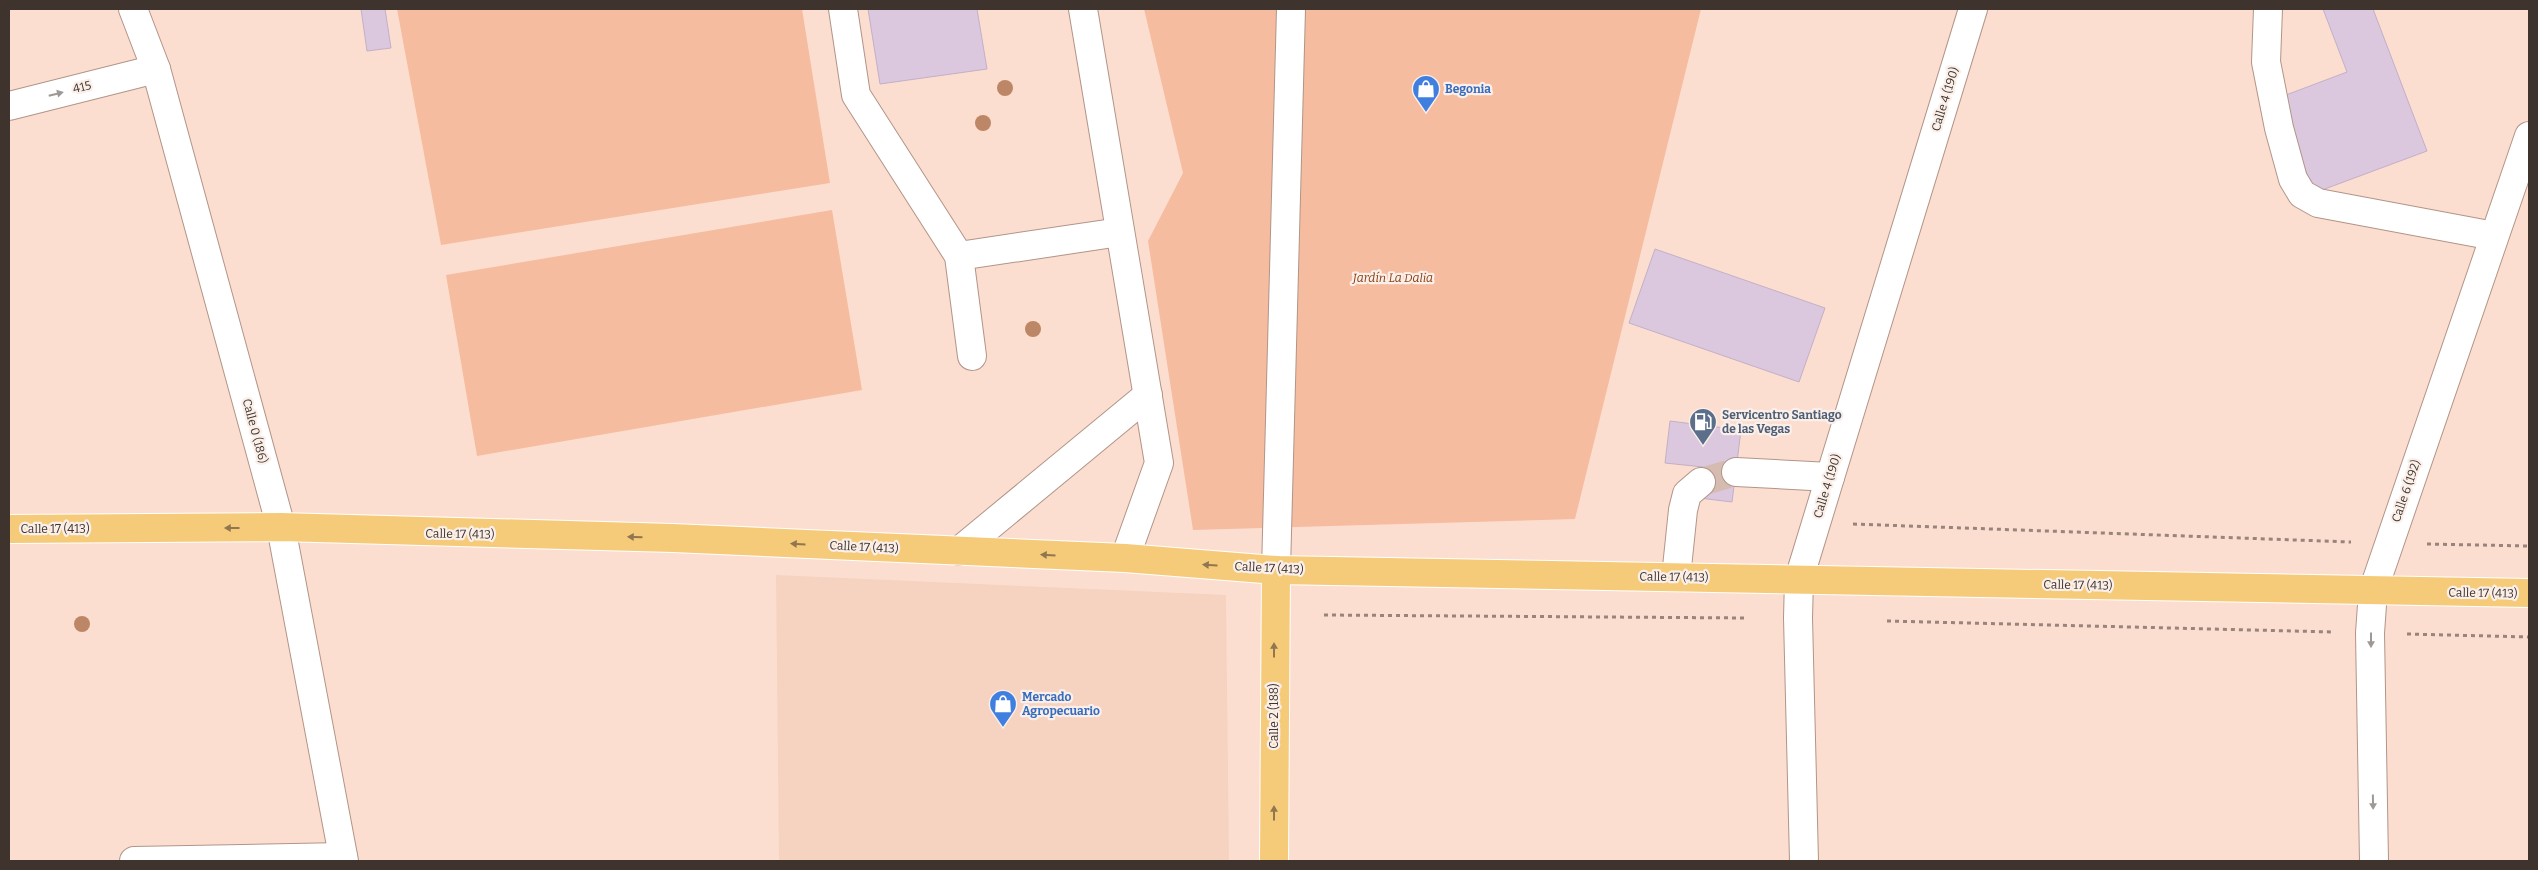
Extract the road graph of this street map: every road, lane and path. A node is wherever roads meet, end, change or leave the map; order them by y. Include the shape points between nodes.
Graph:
1 (133, 9) edge
2 (843, 9) edge
3 (1083, 9) edge
4 (1291, 9) edge
5 (1973, 9) edge
6 (2268, 9) edge
7 (156, 69) junction
8 (9, 106) edge
9 (2529, 136) edge
10 (1120, 232) junction
11 (2494, 236) junction
12 (959, 256) junction
13 (972, 356) dead end
14 (1148, 395) junction
15 (1736, 472) tunnel mouth
16 (1830, 477) junction
17 (1701, 482) tunnel mouth
18 (1816, 522) junction
19 (281, 528) junction
20 (9, 529) edge
21 (2388, 543) junction
22 (2529, 546) edge
23 (959, 551) junction
24 (1125, 558) junction
25 (1276, 570) junction
26 (1676, 577) junction
27 (1799, 579) junction
28 (2373, 591) junction
29 (2529, 593) edge
30 (1324, 616) dead end
31 (1798, 618) junction
32 (1877, 620) dead end
33 (2370, 633) junction
34 (2529, 637) edge
35 (343, 859) edge
36 (134, 861) edge
37 (1274, 861) edge
38 (1804, 861) edge
39 (2374, 861) edge

1 - 7 street, Calle 0 (186)
2 - 12 street via 856,95
3 - 10 street
4 - 25 street
5 - 16 street, Calle 4 (190)
6 - 11 street via 2266,62 2279,128 2293,179 2302,194 2318,203
8 -> 7 street, 415
7 - 19 street, Calle 0 (186)
9 - 11 street, Calle 6 (192)
10 - 12 street
10 - 14 street
11 - 21 street, Calle 6 (192)
12 - 13 street
14 - 23 street
14 - 24 street via 1159,463
15 - 16 street
16 - 18 street, Calle 4 (190)
17 - 26 street via 1687,494
18 - 21 path
18 - 27 street, Calle 4 (190)
19 -> 20 main road, Calle 17 (413)
23 -> 19 main road, Calle 17 (413) via 673,538
19 - 35 street, Calle 0 (186)
21 - 22 path
21 - 28 street, Calle 6 (192)
24 -> 23 main road, Calle 17 (413)
25 -> 24 main road, Calle 17 (413)
25 - 26 main road, Calle 17 (413)
37 -> 25 main road, Calle 2 (188)
26 - 27 main road, Calle 17 (413)
27 - 28 main road, Calle 17 (413)
27 - 31 street, Calle 4 (190)
28 - 29 main road, Calle 17 (413)
28 - 33 street, Calle 6 (192)
30 - 31 path
31 - 38 street, Calle 4 (190)
32 - 33 path
33 - 34 path
33 -> 39 street, Calle 6 (192)
35 - 36 street

